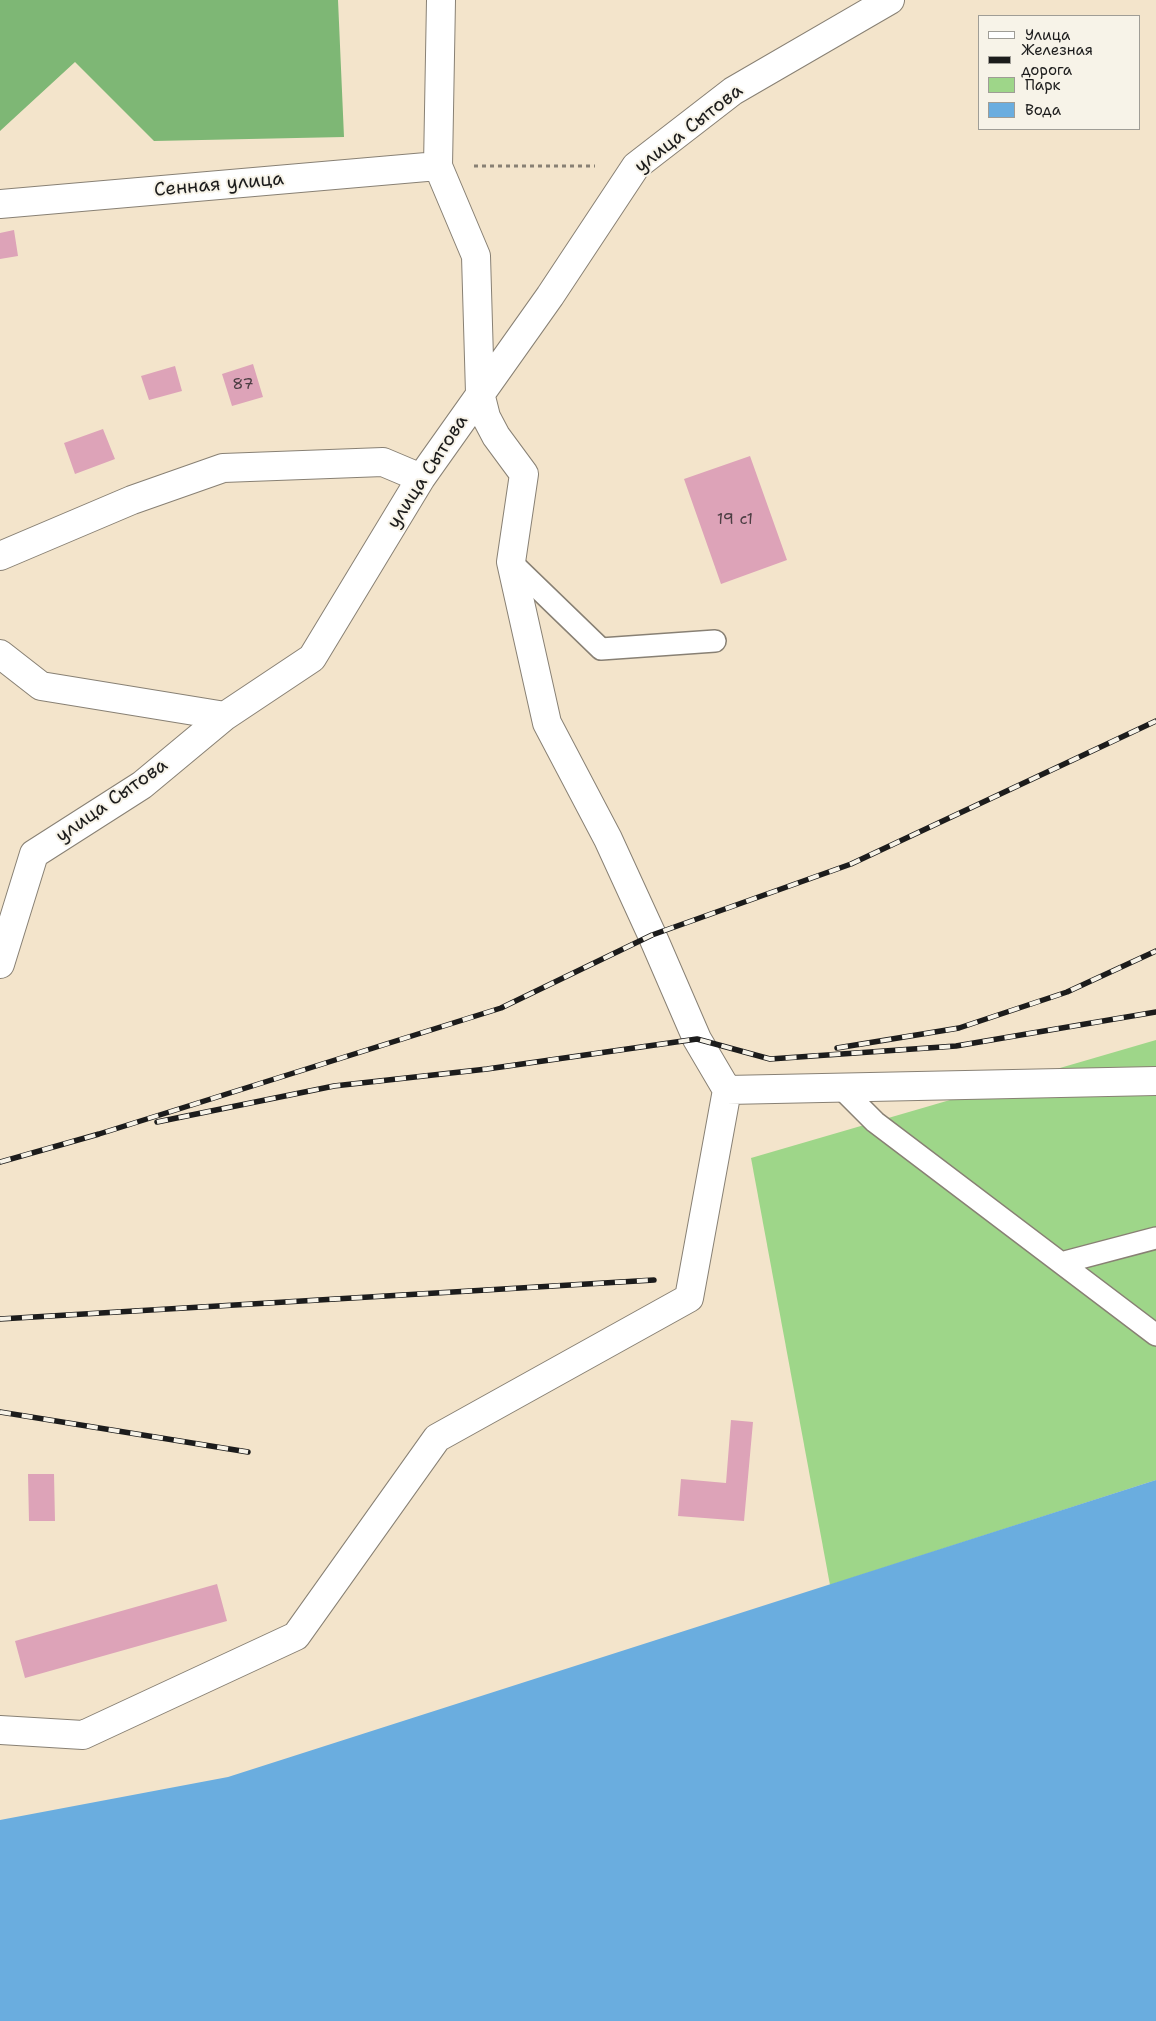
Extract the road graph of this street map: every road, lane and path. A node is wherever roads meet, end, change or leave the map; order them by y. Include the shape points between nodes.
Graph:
1 (441, 0) edge
2 (890, 0) edge
3 (438, 166) junction
4 (636, 166) junction
5 (0, 204) edge
6 (480, 393) junction
7 (422, 478) junction
8 (0, 556) edge
9 (511, 562) junction
10 (716, 641) dead end
11 (0, 654) edge
12 (225, 716) junction
13 (0, 964) edge
14 (1156, 1081) edge
15 (842, 1089) junction
16 (727, 1090) junction
17 (1156, 1238) edge
18 (1061, 1263) junction
19 (1156, 1335) edge
20 (0, 1730) edge

1 - 3 street
2 - 4 street, улица Сытова via 733,91
3 - 4 path
3 - 5 street, Сенная улица
3 - 6 street via 476,256
4 - 6 street, улица Сытова via 550,296
6 - 7 street, улица Сытова
6 - 9 street via 486,417 496,436 524,474
7 - 8 street via 383,462 223,468 132,500
7 - 12 street, улица Сытова via 312,658
9 - 10 lane via 601,649
9 - 16 street via 547,723 608,839 697,1039
11 - 12 street via 41,686
12 - 13 street, улица Сытова via 142,785 34,854
14 - 15 street
15 - 16 street
15 - 18 lane via 874,1122
16 - 20 street via 689,1298 437,1438 296,1636 83,1735
17 - 18 lane
18 - 19 lane

